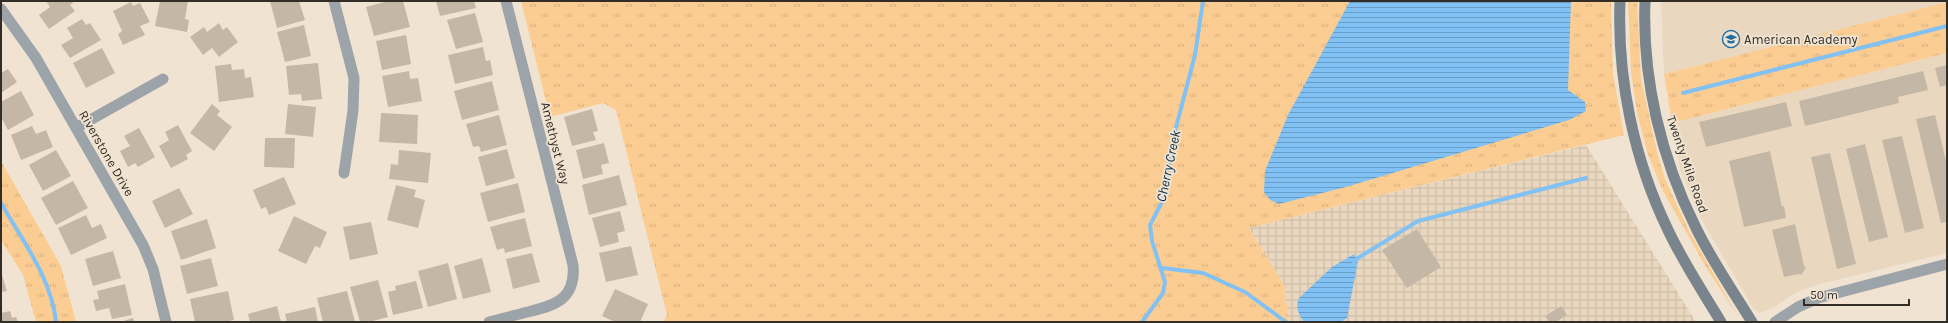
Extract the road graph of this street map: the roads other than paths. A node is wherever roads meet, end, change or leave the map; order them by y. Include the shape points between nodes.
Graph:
1 (334, 1) edge
2 (506, 1) edge
3 (1620, 1) edge
4 (1645, 1) edge
5 (1, 9) edge
6 (163, 79) dead end
7 (76, 128) junction
8 (344, 173) dead end
9 (1947, 264) edge
10 (166, 322) edge
11 (489, 322) edge
12 (1721, 322) edge
13 (1752, 322) edge
14 (1775, 322) edge

1 - 8 street via 354,82 353,111
2 - 11 street, Amethyst Way via 573,265 573,283 569,292 555,304
3 - 12 main road via 1623,78 1643,166 1668,231
4 - 13 main road, Twenty Mile Road via 1645,46 1649,81 1664,146 1696,228
5 - 7 street, Riverstone Drive via 36,58
6 - 7 street
7 - 10 street, Riverstone Drive via 143,245 153,268
9 - 14 street via 1818,298

